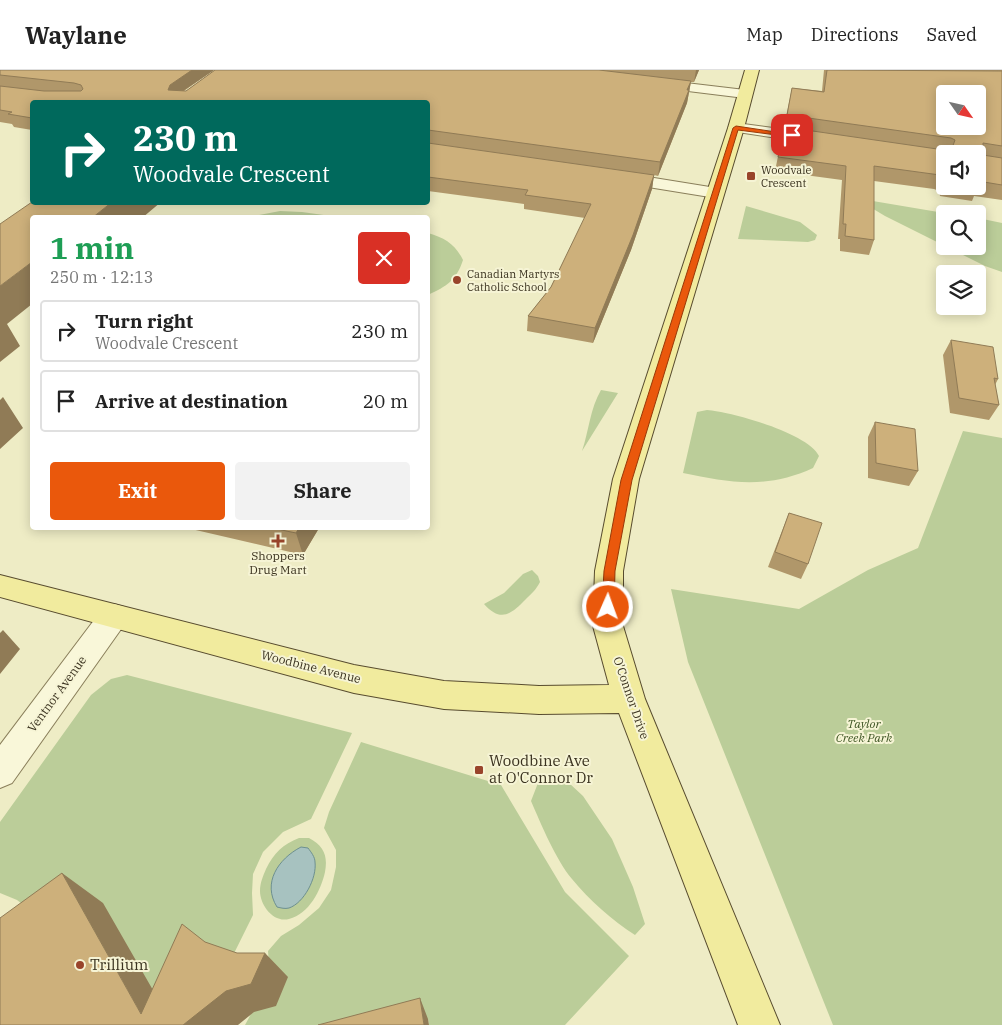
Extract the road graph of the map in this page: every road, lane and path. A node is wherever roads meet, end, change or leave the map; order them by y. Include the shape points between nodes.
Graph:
1 (752, 70) edge
2 (636, 81) edge
3 (745, 94) junction
4 (736, 128) junction
5 (831, 141) edge
6 (601, 174) edge
7 (716, 193) junction
8 (0, 586) edge
9 (114, 616) junction
10 (629, 699) junction
11 (0, 772) edge
12 (756, 1017) edge

1 - 3 main road, O'Connor Drive
2 - 3 street
3 - 4 main road, O'Connor Drive
4 - 5 street
4 - 7 main road, O'Connor Drive
6 - 7 street
7 - 10 main road, O'Connor Drive via 626,480 609,571 608,626
8 - 9 main road, Woodbine Avenue
9 - 10 main road, Woodbine Avenue via 354,679 444,695 539,700
9 - 11 street, Ventnor Avenue
10 - 12 main road, O'Connor Drive

